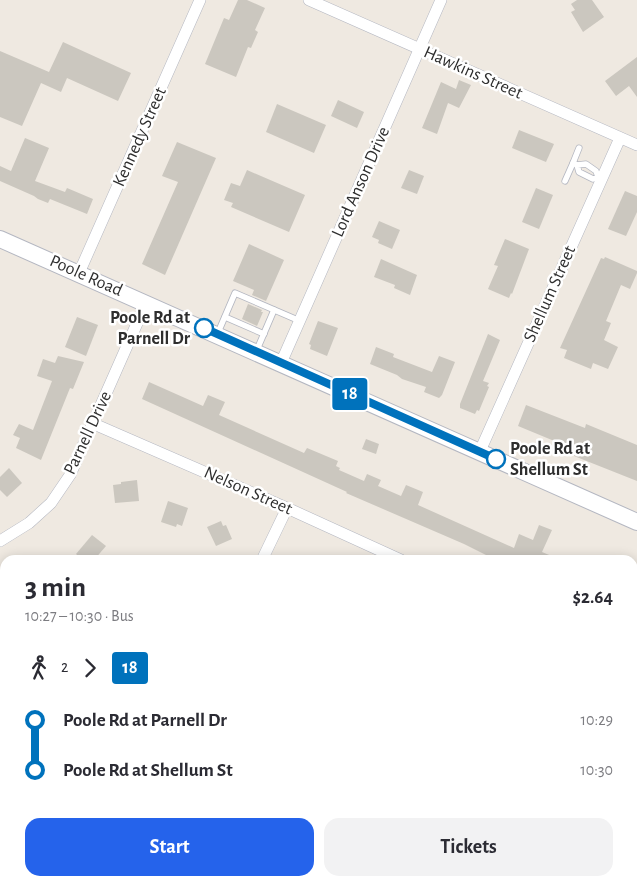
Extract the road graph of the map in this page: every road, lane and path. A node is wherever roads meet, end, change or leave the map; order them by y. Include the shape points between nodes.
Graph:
1 (200, 0) edge
2 (308, 0) edge
3 (441, 0) edge
4 (420, 50) junction
5 (620, 138) junction
6 (637, 145) edge
7 (579, 148) dead end
8 (575, 164) junction
9 (599, 178) junction
10 (565, 181) dead end
11 (0, 239) edge
12 (79, 273) junction
13 (146, 303) junction
14 (274, 310) junction
15 (225, 317) junction
16 (300, 321) junction
17 (217, 334) junction
18 (264, 334) junction
19 (256, 352) junction
20 (281, 363) junction
21 (94, 424) junction
22 (480, 451) junction
23 (287, 508) junction
24 (637, 522) edge
25 (0, 541) edge
26 (264, 555) edge
27 (390, 555) edge

1 - 12 street, Kennedy Street
2 - 4 street, Hawkins Street
3 - 4 street, Lord Anson Drive
4 - 5 street, Hawkins Street
4 - 16 street, Lord Anson Drive
5 - 6 street, Hawkins Street
5 - 9 street, Shellum Street
7 - 8 lane
8 - 9 lane via 586,164 596,171
8 - 9 lane via 579,172 593,180
8 - 10 lane
9 - 22 street, Shellum Street
11 - 12 main road, Poole Road
12 - 13 main road, Poole Road
13 - 17 main road, Poole Road
13 - 21 street, Parnell Drive
14 - 15 lane via 235,293
14 - 16 lane
14 - 18 lane
15 - 17 lane
15 - 18 lane
16 - 20 street, Lord Anson Drive
17 - 19 main road, Poole Road
18 - 19 lane
19 - 20 main road, Poole Road
20 - 22 main road, Poole Road
21 - 23 street, Nelson Street
21 - 25 street, Parnell Drive via 70,475 51,503 29,523
22 - 24 main road, Poole Road
23 - 26 street
23 - 27 street, Nelson Street

